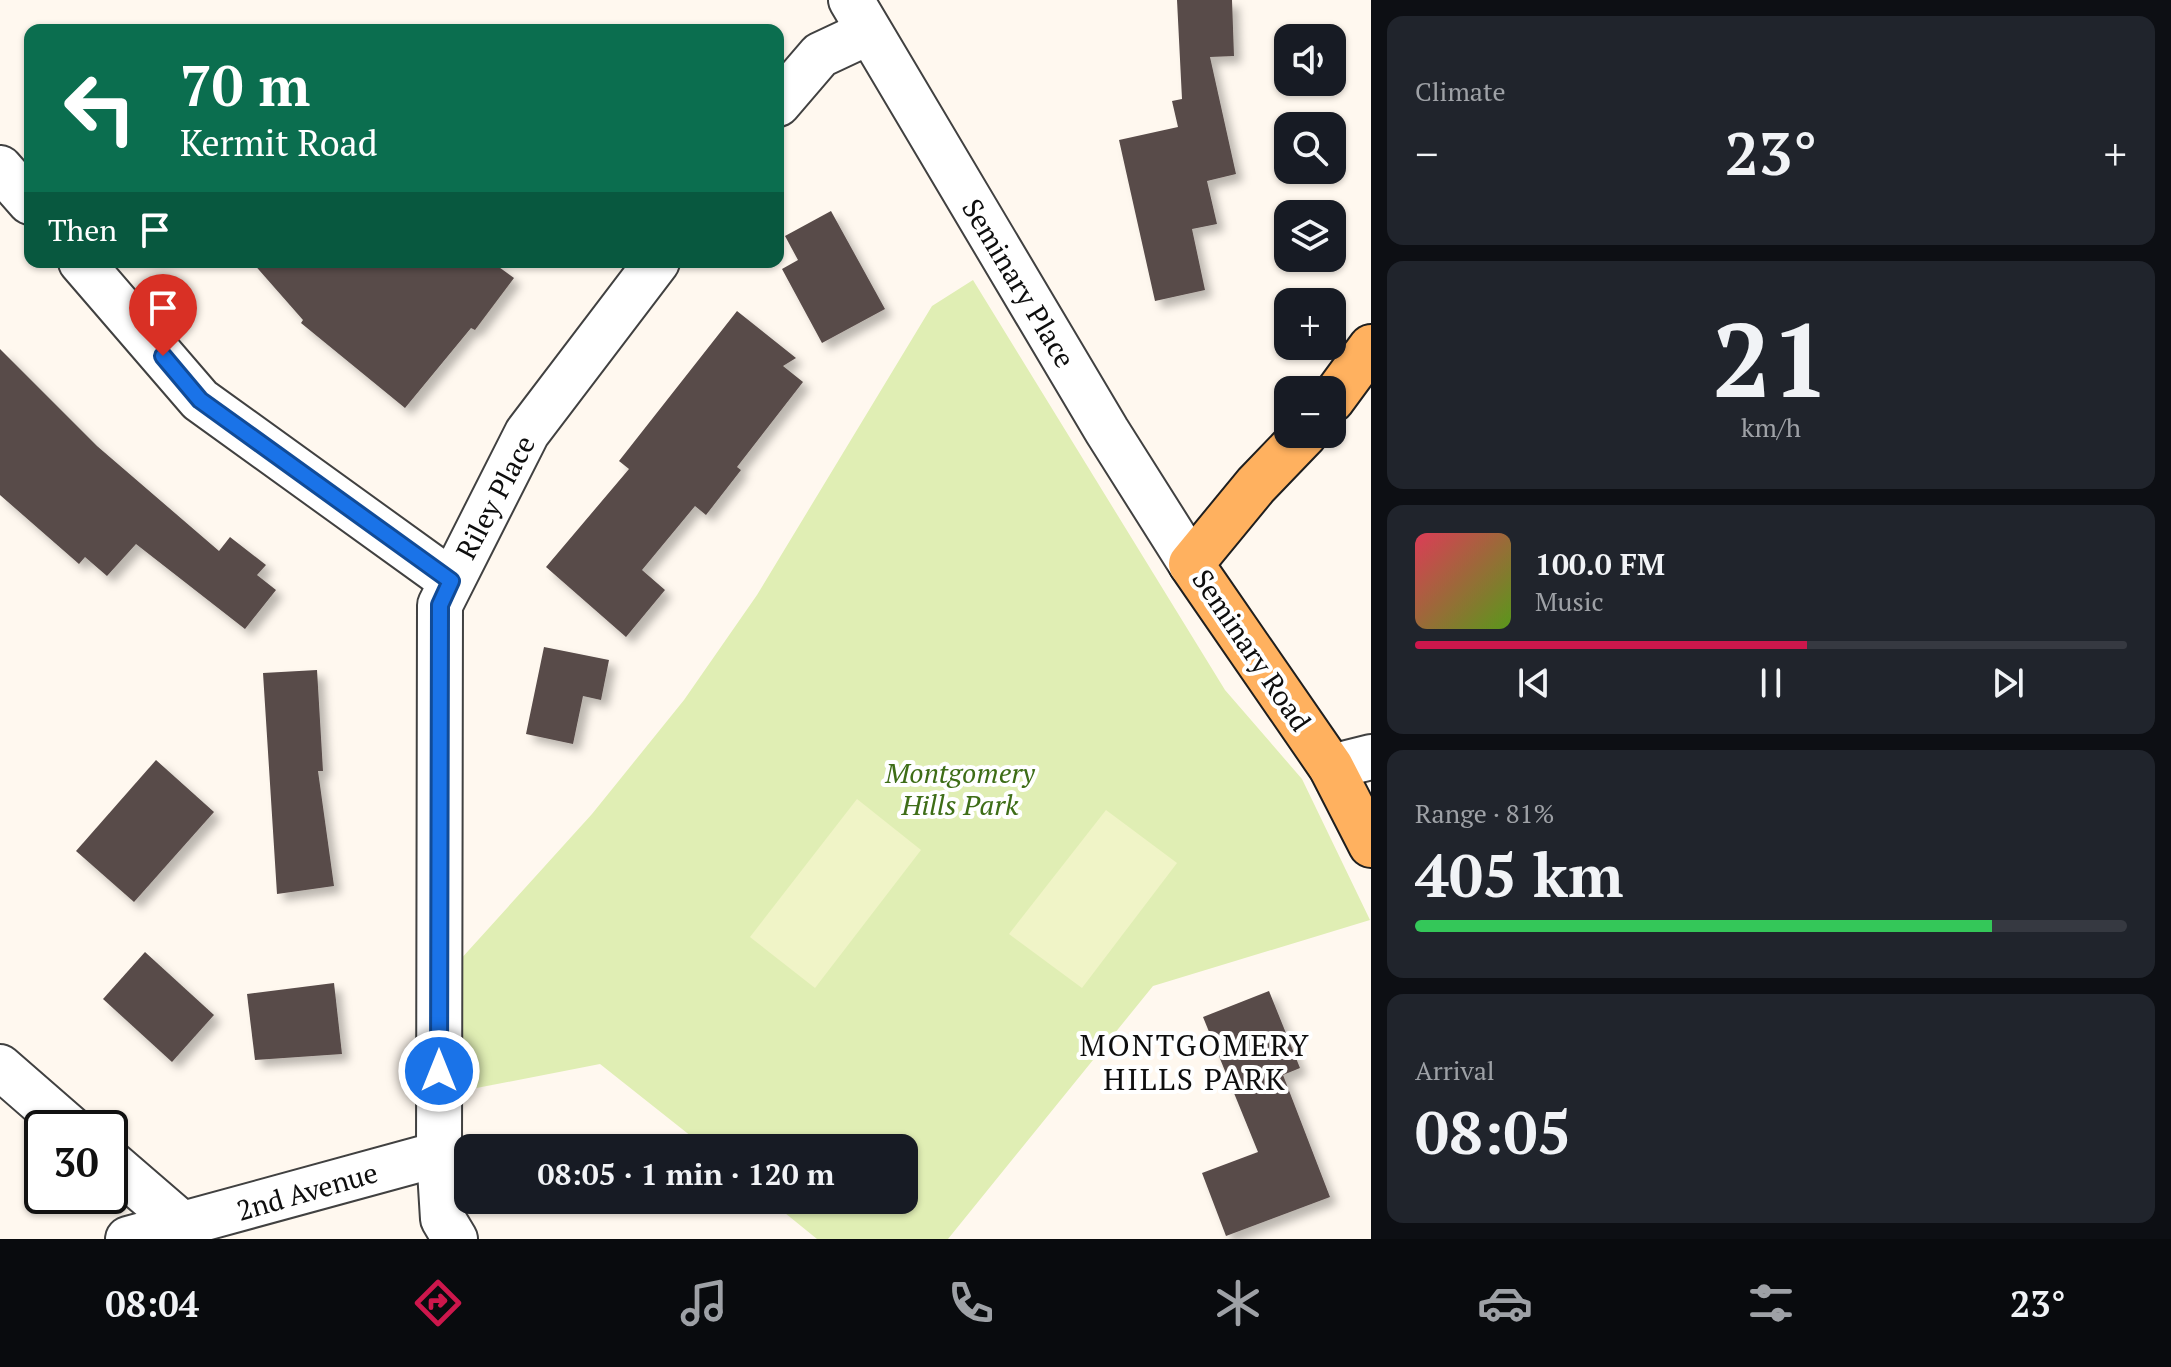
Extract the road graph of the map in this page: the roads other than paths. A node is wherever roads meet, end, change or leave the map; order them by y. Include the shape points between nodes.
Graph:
1 (860, 16) edge
2 (784, 97) edge
3 (0, 168) edge
4 (24, 195) edge
5 (86, 268) edge
6 (652, 268) edge
7 (1371, 347) edge
8 (1346, 381) edge
9 (1292, 448) edge
10 (1191, 564) junction
11 (451, 581) junction
12 (1351, 762) edge
13 (1371, 845) edge
14 (0, 1067) edge
15 (49, 1110) edge
16 (439, 1154) junction
17 (128, 1178) edge
18 (183, 1225) junction
19 (128, 1239) edge
20 (455, 1239) edge

1 - 2 street
1 - 10 street, Seminary Place
3 - 4 street
5 - 11 street via 200,400
6 - 11 street, Riley Place via 527,433
7 - 8 main road
9 - 10 main road, Seminary Road
10 - 12 main road, Seminary Road
11 - 16 street, Riley Place via 440,605
12 - 13 main road, Seminary Road
14 - 15 street
16 - 18 street, 2nd Avenue
16 - 20 street, Riley Place via 443,1219
17 - 18 street
18 - 19 street, 2nd Avenue

